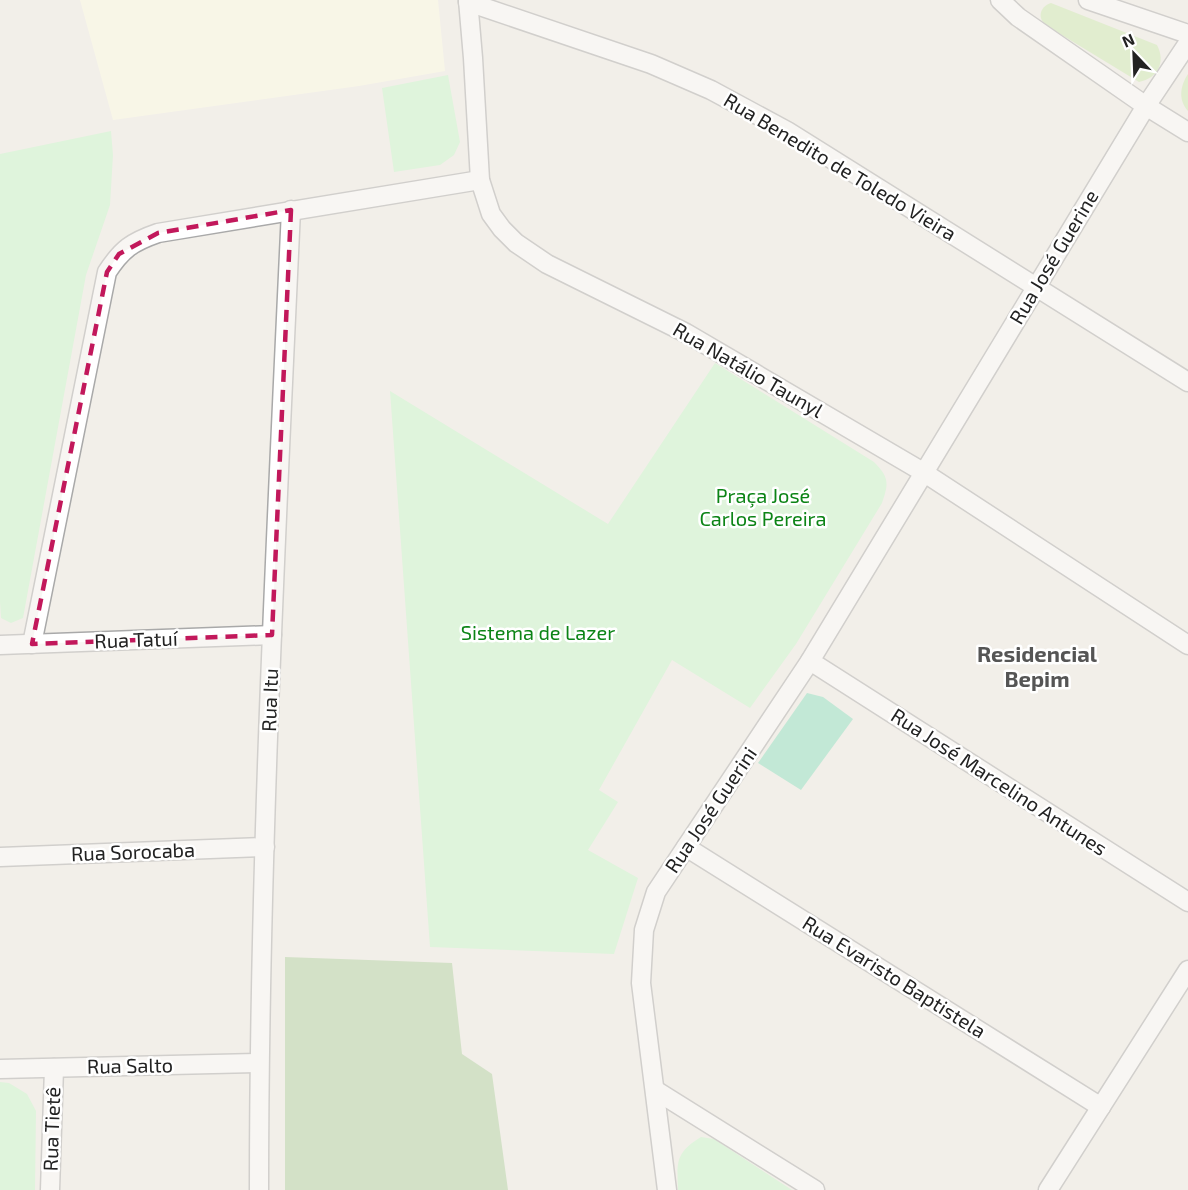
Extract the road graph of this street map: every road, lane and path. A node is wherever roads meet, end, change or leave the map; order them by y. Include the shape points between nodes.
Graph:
1 (1000, 0) edge
2 (1088, 0) edge
3 (468, 1) edge
4 (1188, 34) edge
5 (1188, 43) edge
6 (1146, 106) junction
7 (1188, 132) edge
8 (480, 180) junction
9 (291, 210) junction
10 (1036, 286) junction
11 (1188, 382) edge
12 (923, 472) junction
13 (272, 635) junction
14 (32, 644) junction
15 (0, 645) edge
16 (1188, 645) edge
17 (810, 662) junction
18 (265, 847) junction
19 (686, 847) junction
20 (0, 857) edge
21 (1188, 902) edge
22 (1188, 970) edge
23 (259, 1063) junction
24 (54, 1068) junction
25 (0, 1069) edge
26 (655, 1090) junction
27 (1101, 1107) junction
28 (50, 1190) edge
29 (259, 1190) edge
30 (667, 1190) edge
31 (815, 1190) edge
32 (1048, 1190) edge

1 - 6 street
2 - 4 street
3 - 8 street, Rua Natálio Taunyl
3 - 10 street, Rua Benedito de Toledo Vieira via 651,64 711,90 787,131
5 - 6 street, Rua José Guerine
6 - 7 street
6 - 10 street, Rua José Guerine
8 - 9 street
8 - 12 street, Rua Natálio Taunyl via 491,214 502,229 547,264 686,333
9 - 13 street, Rua Itu
9 - 14 street via 158,233 136,241 119,254 107,272
10 - 11 street, Rua Benedito de Toledo Vieira
10 - 12 street, Rua José Guerine
12 - 16 street, Rua Natálio Taunyl
12 - 17 street, Rua José Guerini
13 - 14 street, Rua Tatuí
13 - 18 street, Rua Itu
14 - 15 street, Rua Tatuí
17 - 19 street, Rua José Guerini
17 - 21 street, Rua José Marcelino Antunes
18 - 20 street, Rua Sorocaba
18 - 23 street, Rua Itu
19 - 26 street, Rua José Guerini via 656,892 644,930 640,983
19 - 27 street, Rua Evaristo Baptistela
22 - 27 street
23 - 24 street, Rua Salto
23 - 29 street, Rua Itu
24 - 25 street, Rua Salto
24 - 28 street, Rua Tietê
26 - 30 street, Rua José Guerini
26 - 31 street
27 - 32 street

